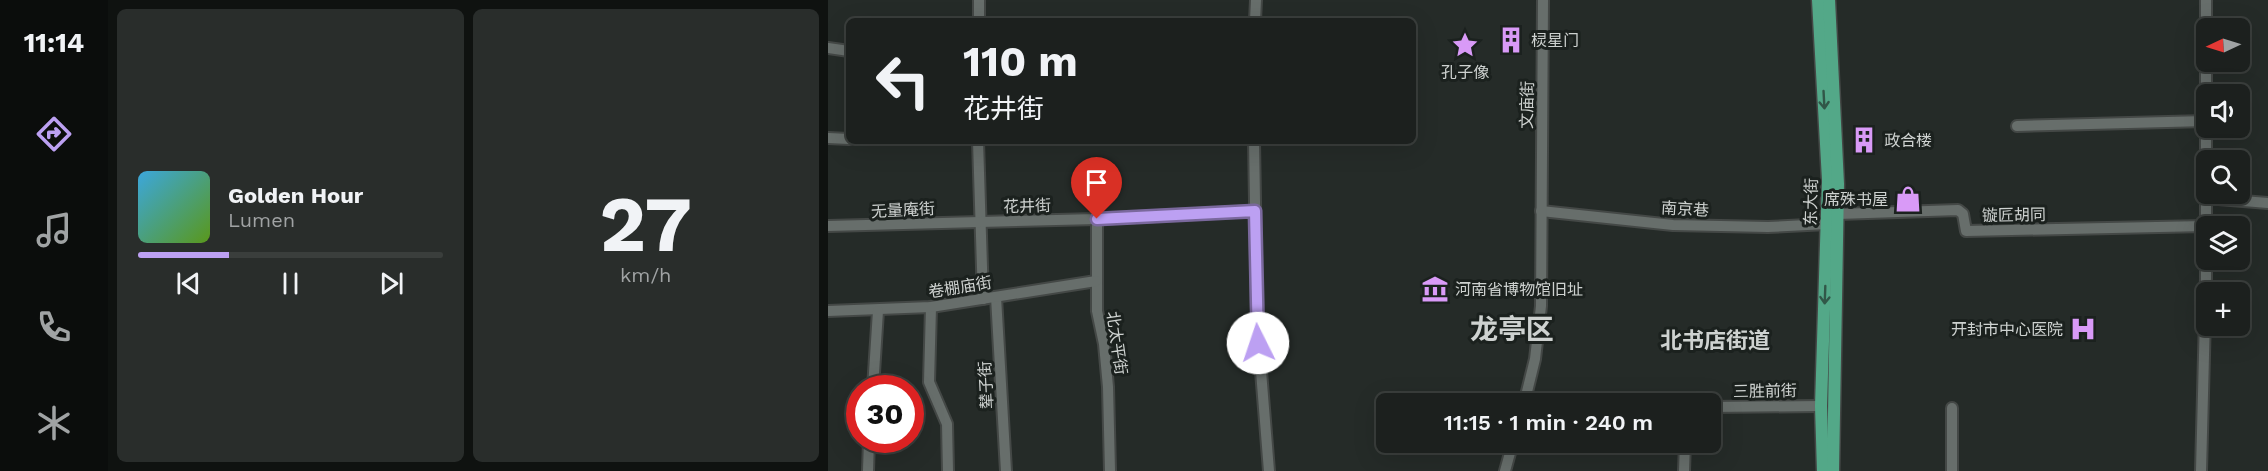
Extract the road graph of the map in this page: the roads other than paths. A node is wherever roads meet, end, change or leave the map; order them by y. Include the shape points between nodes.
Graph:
1 (980, 0) edge
2 (1256, 0) edge
3 (1543, 0) edge
4 (1818, 0) edge
5 (1829, 0) edge
6 (2206, 0) edge
7 (979, 18) edge
8 (1255, 18) edge
9 (828, 48) edge
10 (846, 51) edge
11 (2206, 84) edge
12 (2196, 120) edge
13 (2017, 126) dead end
14 (828, 138) edge
15 (846, 139) edge
16 (978, 144) edge
17 (1254, 144) edge
18 (2250, 202) edge
19 (2268, 203) edge
20 (1255, 211) junction
21 (1541, 211) junction
22 (1838, 214) junction
23 (1097, 219) junction
24 (979, 223) junction
25 (1827, 224) junction
26 (828, 226) edge
27 (2196, 226) edge
28 (2205, 270) edge
29 (1096, 282) junction
30 (996, 297) junction
31 (983, 299) junction
32 (931, 307) junction
33 (828, 311) edge
34 (878, 311) junction
35 (874, 375) edge
36 (1527, 393) edge
37 (1827, 405) junction
38 (1721, 407) edge
39 (1952, 408) dead end
40 (869, 453) edge
41 (1510, 453) edge
42 (1685, 453) edge
43 (868, 471) edge
44 (948, 471) edge
45 (1006, 471) edge
46 (1110, 471) edge
47 (1269, 471) edge
48 (1505, 471) edge
49 (1684, 471) edge
50 (1823, 471) edge
51 (1833, 471) edge
52 (1952, 471) edge
53 (2201, 471) edge

1 - 7 street
2 - 8 street
3 - 21 street, 文庙街
4 -> 25 main road, 东大街 via 1828,168
5 - 22 main road, 东大街
6 - 11 street
9 - 10 street
12 - 13 street
14 - 15 street
16 - 24 street
17 - 20 street
18 - 19 street
20 - 23 street, 花井街
20 - 47 street via 1257,321
21 - 25 street, 南京巷 via 1673,225
21 - 36 street, 文庙街 via 1539,328
22 - 27 street, 镟匠胡同 via 1958,210 1963,214 1966,231
22 - 37 main road, 东大街
23 - 24 street, 花井街
23 - 29 street, 北太平街
24 - 26 street, 无量庵街
24 - 31 street
25 -> 37 main road, 东大街
28 - 53 street
29 - 30 street, 卷棚庙街
29 - 46 street, 北太平街 via 1108,387
30 - 31 street, 卷棚庙街
30 - 45 street, 辇子街
31 - 32 street, 卷棚庙街
32 - 34 street, 卷棚庙街
32 - 44 street via 928,381 947,424
33 - 34 street, 卷棚庙街
34 - 35 street
37 - 38 street, 三胜前街
37 - 50 main road
37 - 51 main road
39 - 52 street
40 - 43 street
41 - 48 street
42 - 49 street

